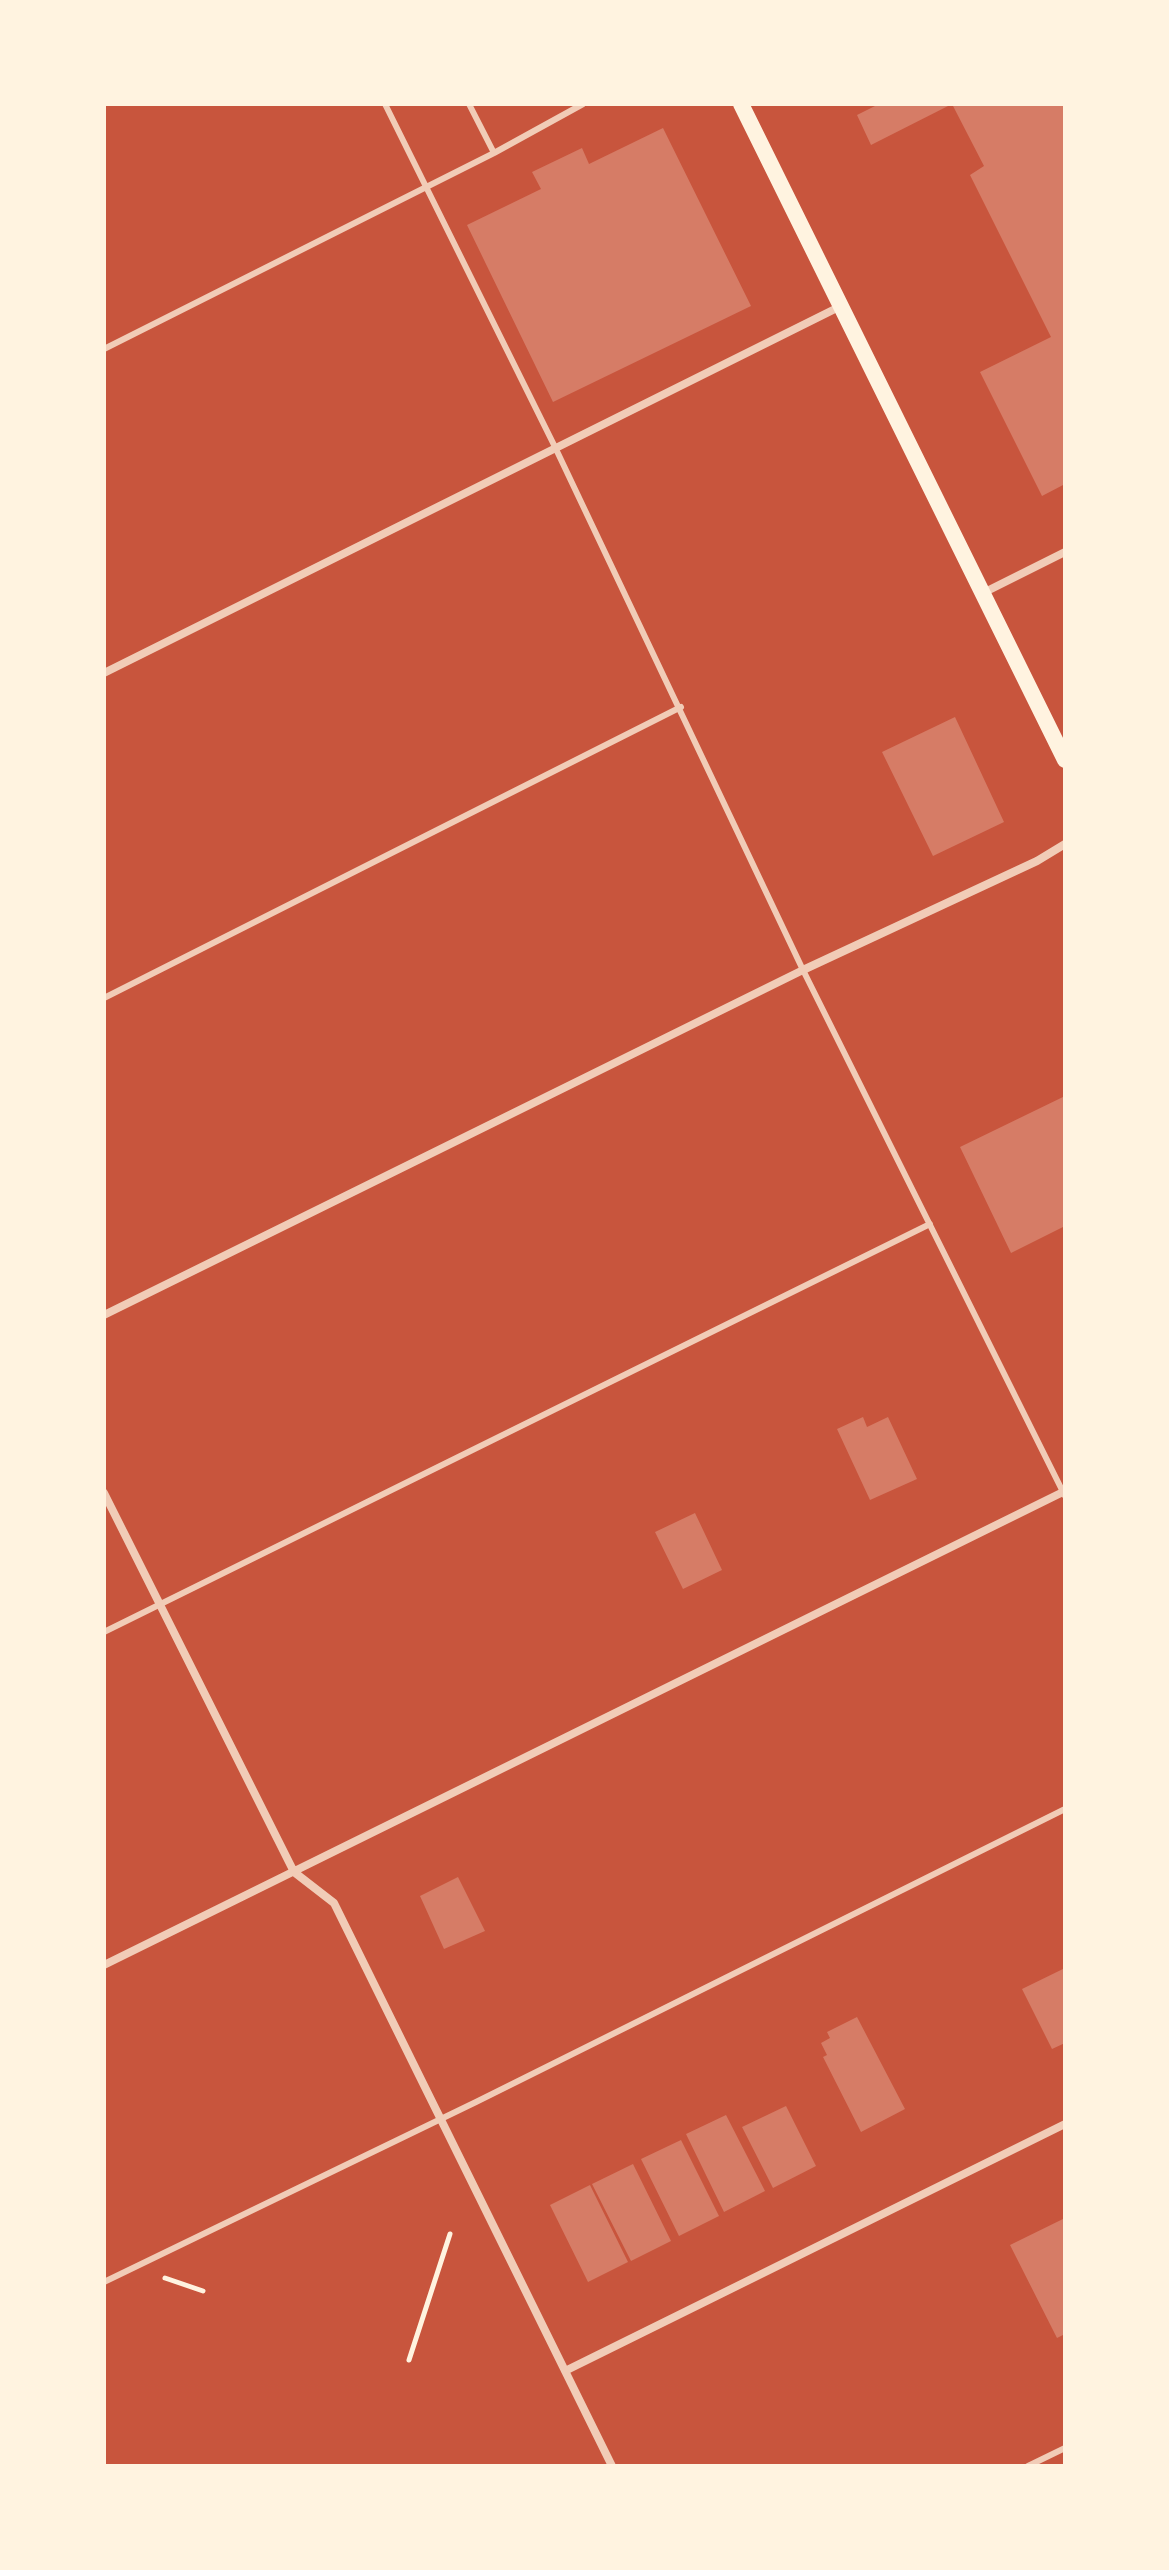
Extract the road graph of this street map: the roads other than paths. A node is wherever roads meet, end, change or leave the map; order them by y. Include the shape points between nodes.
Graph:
1 (385, 104) edge
2 (469, 104) edge
3 (583, 104) edge
4 (741, 104) edge
5 (494, 153) junction
6 (426, 188) junction
7 (841, 306) junction
8 (104, 349) edge
9 (555, 447) junction
10 (1065, 552) edge
11 (983, 593) junction
12 (104, 673) edge
13 (681, 707) junction
14 (1065, 760) edge
15 (1065, 844) edge
16 (803, 970) junction
17 (104, 998) edge
18 (930, 1224) junction
19 (104, 1315) edge
20 (104, 1493) edge
21 (1064, 1493) edge
22 (160, 1604) junction
23 (104, 1632) edge
24 (1065, 1809) edge
25 (294, 1872) junction
26 (104, 1965) edge
27 (440, 2117) junction
28 (1065, 2124) edge
29 (104, 2282) edge
30 (565, 2371) junction
31 (1065, 2448) edge
32 (612, 2466) edge
33 (1028, 2466) edge

1 - 6 lane
2 - 5 lane
3 - 5 lane
4 - 7 main road
5 - 6 lane
6 - 8 lane
6 - 9 lane
7 - 9 street
7 - 11 main road
9 - 12 street
9 - 13 lane
10 - 11 street
11 - 14 main road
13 - 16 lane
13 - 17 lane
15 - 16 street
16 - 18 lane
16 - 19 street
18 - 21 lane
18 - 22 lane
20 - 22 street
21 - 25 street
22 - 23 lane
22 - 25 street
24 - 27 lane
25 - 26 street
25 - 27 street via 334,1903
27 - 29 lane
27 - 30 street
28 - 30 street
30 - 32 street
31 - 33 lane

